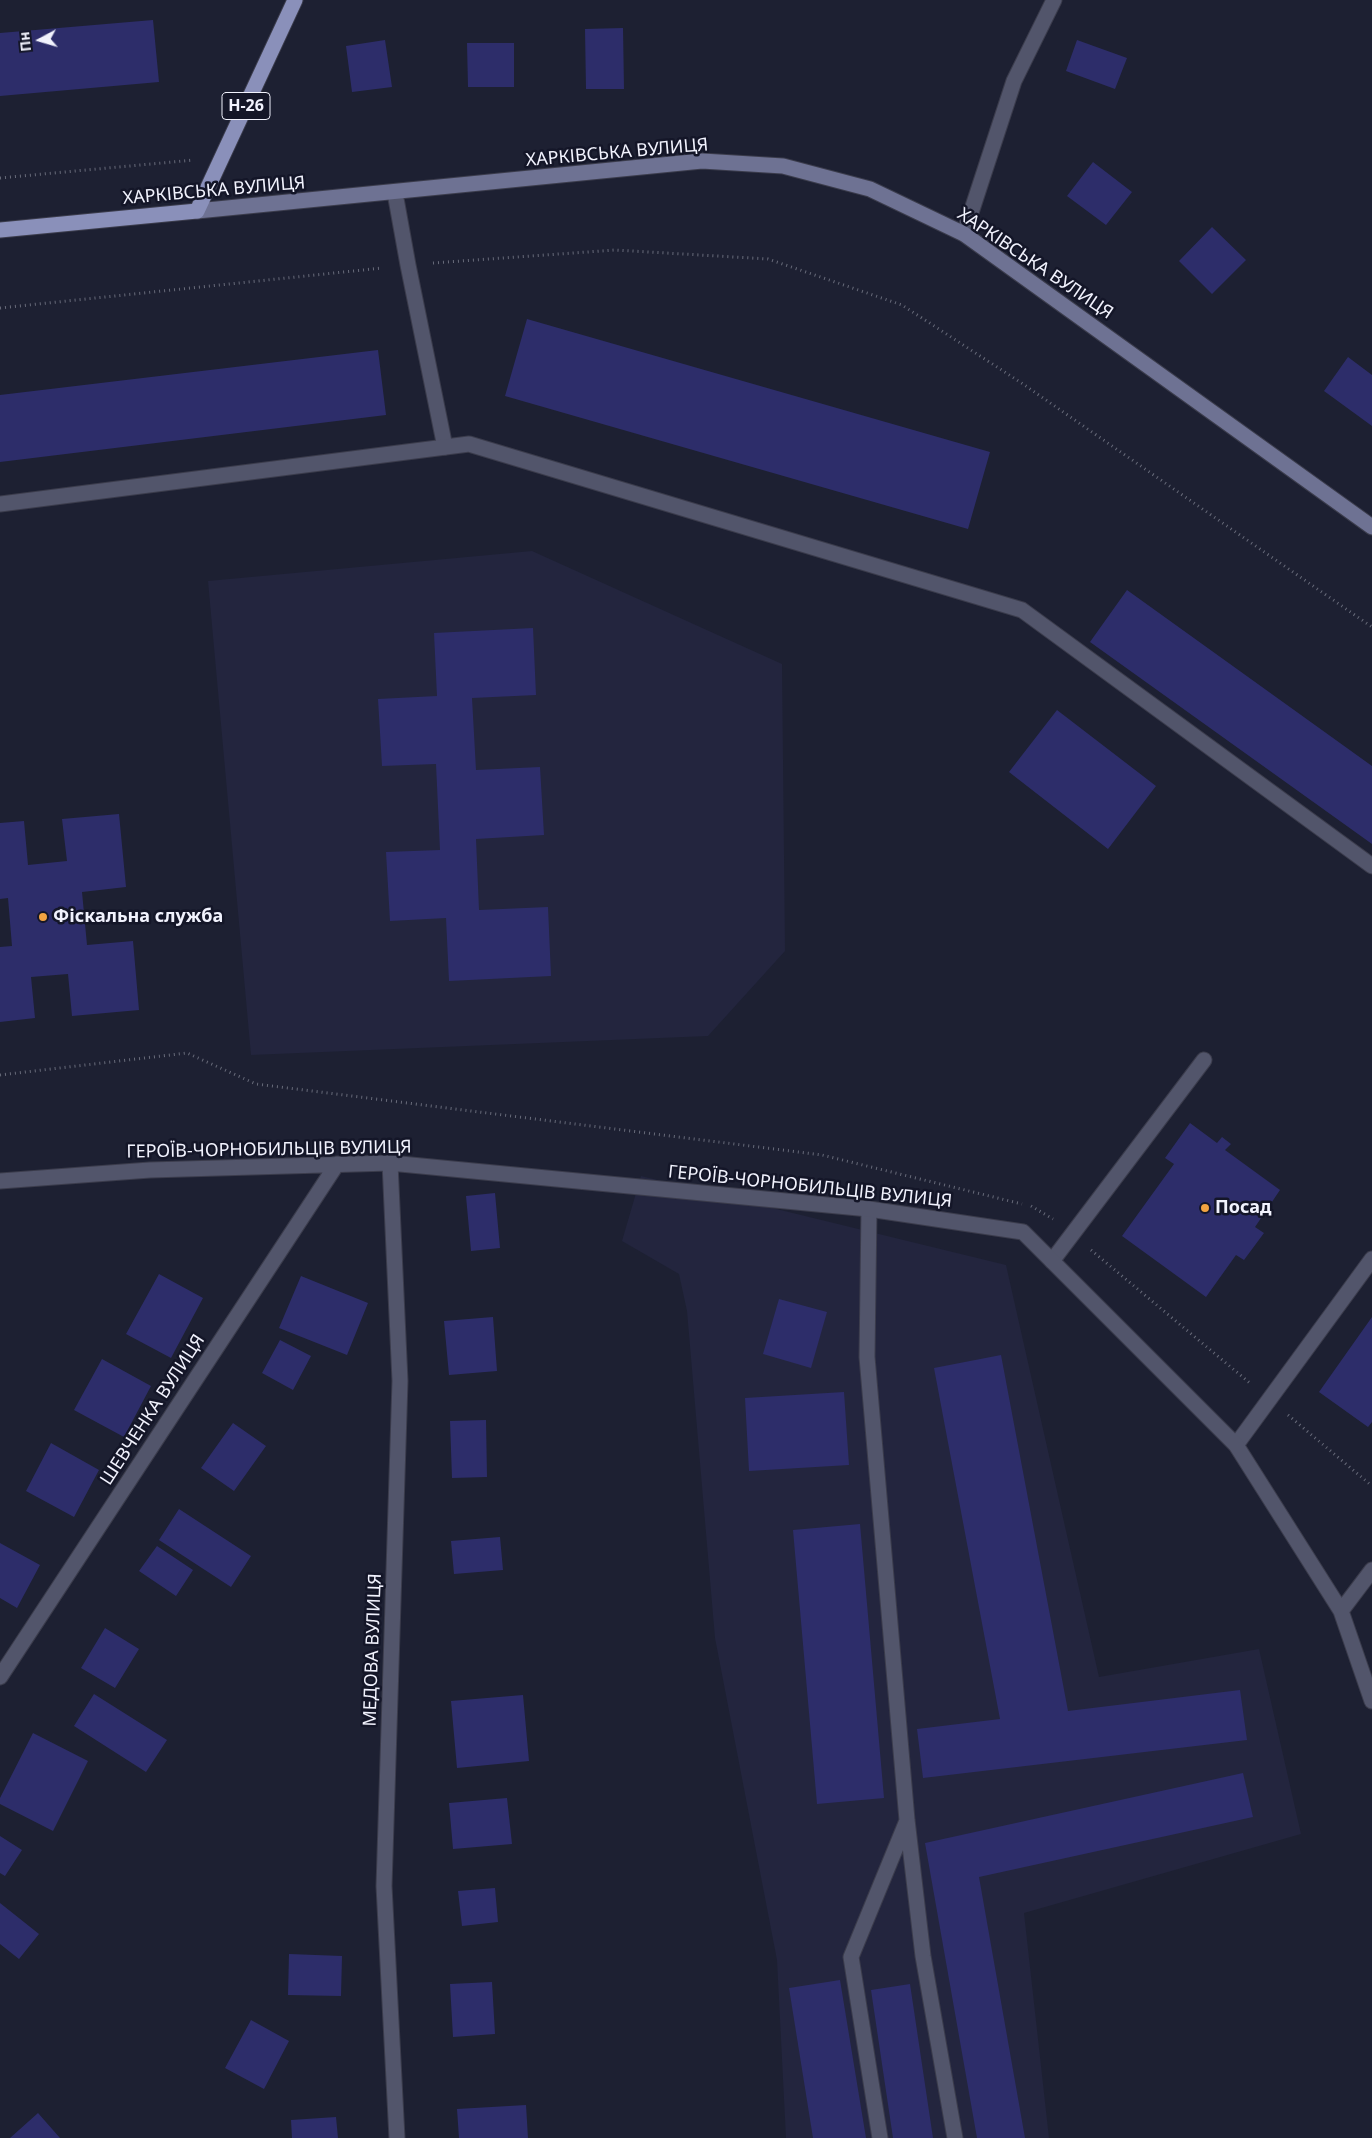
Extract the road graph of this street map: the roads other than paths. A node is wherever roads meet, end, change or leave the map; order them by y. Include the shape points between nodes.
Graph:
1 (295, 0) edge
2 (1054, 0) edge
3 (395, 193) junction
4 (197, 212) junction
5 (0, 230) edge
6 (964, 234) junction
7 (445, 447) junction
8 (0, 504) edge
9 (1372, 527) edge
10 (1372, 866) edge
11 (1204, 1060) dead end
12 (390, 1162) junction
13 (337, 1164) junction
14 (0, 1181) edge
15 (869, 1209) junction
16 (1372, 1259) edge
17 (1052, 1261) junction
18 (1236, 1444) junction
19 (1372, 1570) edge
20 (1340, 1611) junction
21 (0, 1676) edge
22 (1372, 1701) edge
23 (907, 1820) junction
24 (397, 2138) edge
25 (880, 2138) edge
26 (955, 2138) edge

1 - 4 main road, Н-26
2 - 6 street via 1014,81
3 - 4 street, ХАРКІВСЬКА ВУЛИЦЯ
3 - 6 street, ХАРКІВСЬКА ВУЛИЦЯ via 702,161 783,166 870,189
3 - 7 street
4 - 5 main road, ХАРКІВСЬКА ВУЛИЦЯ
6 - 9 street, ХАРКІВСЬКА ВУЛИЦЯ
7 - 8 street
7 - 10 street via 469,444 1022,610
11 - 17 street
12 - 13 street, ГЕРОЇВ-ЧОРНОБИЛЬЦІВ ВУЛИЦЯ
12 - 15 street, ГЕРОЇВ-ЧОРНОБИЛЬЦІВ ВУЛИЦЯ
12 - 24 street, МЕДОВА ВУЛИЦЯ via 400,1381 384,1886
13 - 14 street, ГЕРОЇВ-ЧОРНОБИЛЬЦІВ ВУЛИЦЯ via 150,1170
13 - 21 street, ШЕВЧЕНКА ВУЛИЦЯ
15 - 17 street, ГЕРОЇВ-ЧОРНОБИЛЬЦІВ ВУЛИЦЯ via 1023,1232
15 - 23 street via 867,1356
16 - 18 street
17 - 18 street, ГЕРОЇВ-ЧОРНОБИЛЬЦІВ ВУЛИЦЯ
18 - 20 street, ГЕРОЇВ-ЧОРНОБИЛЬЦІВ ВУЛИЦЯ
19 - 20 street
20 - 22 street, ГЕРОЇВ-ЧОРНОБИЛЬЦІВ ВУЛИЦЯ
23 - 25 street via 851,1957
23 - 26 street via 923,1956

